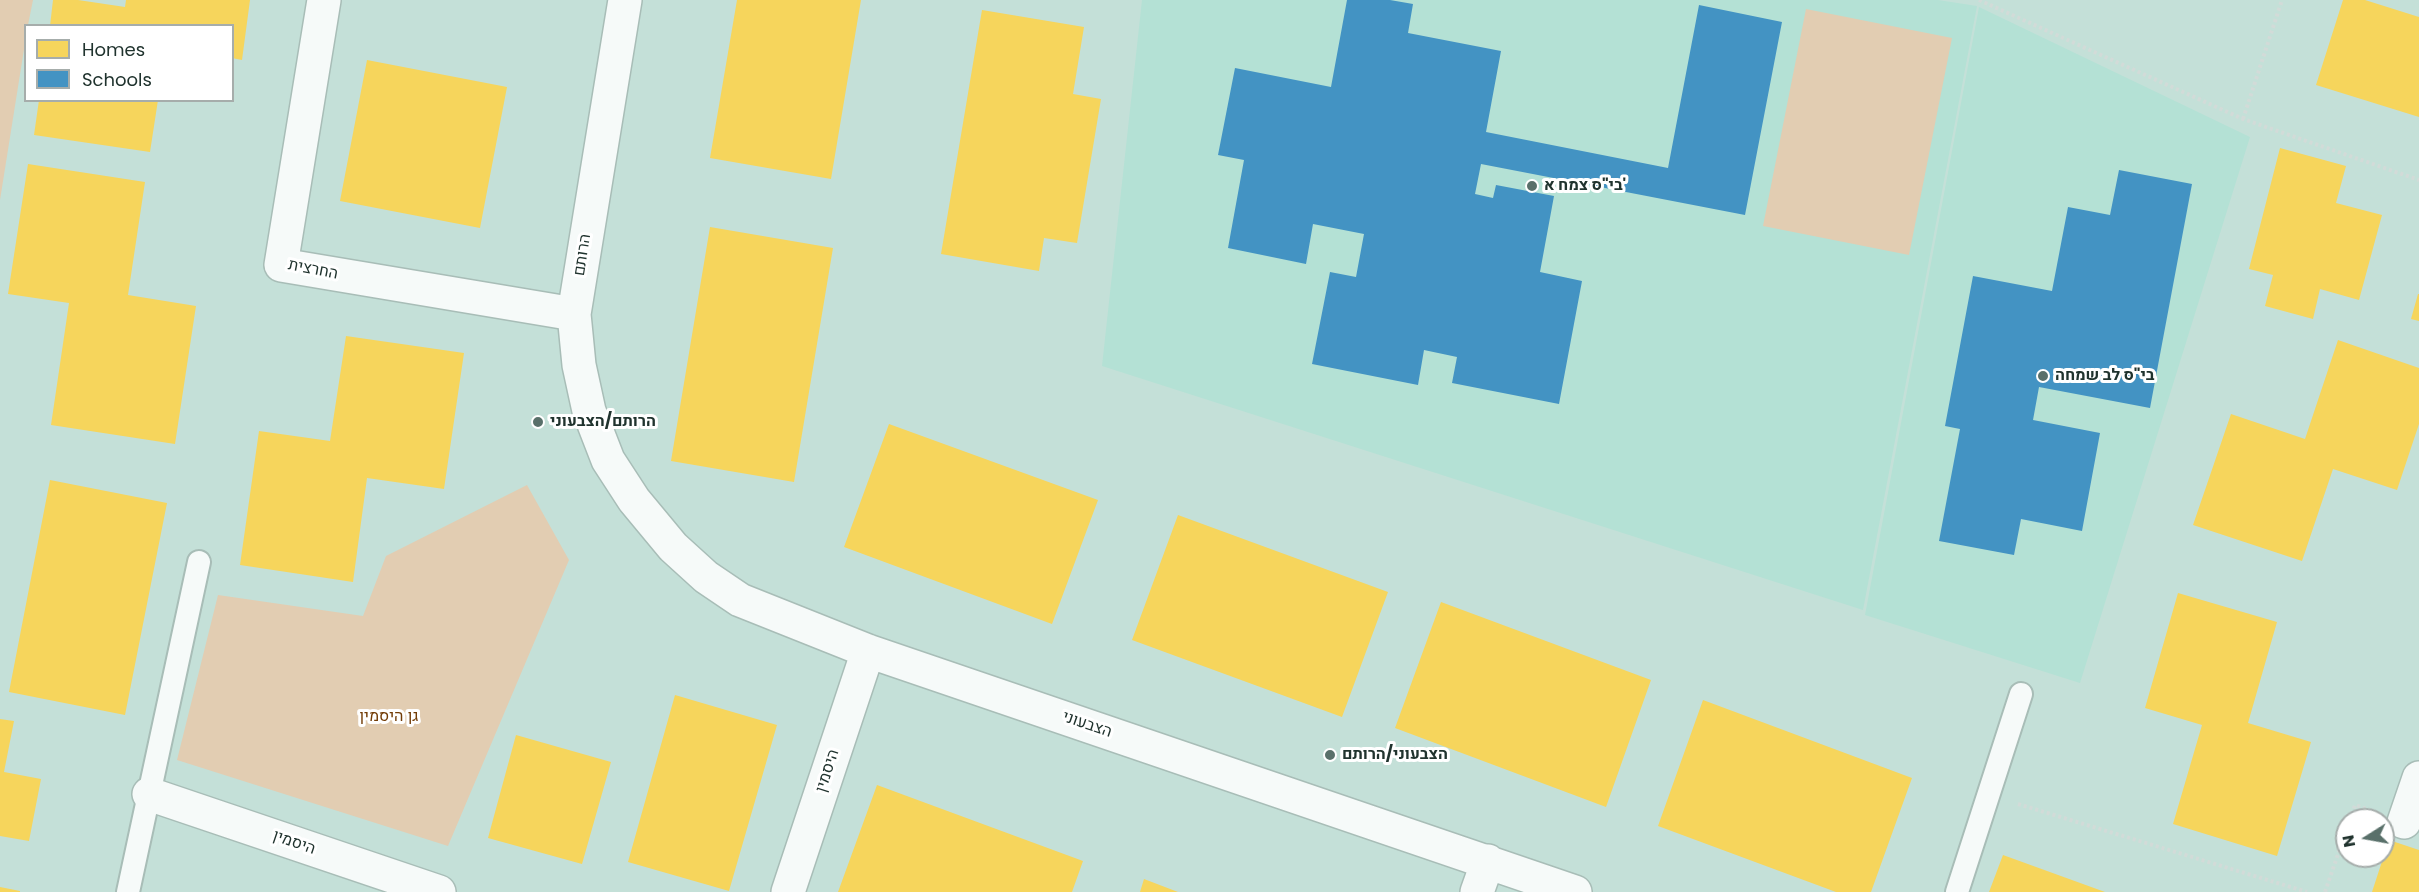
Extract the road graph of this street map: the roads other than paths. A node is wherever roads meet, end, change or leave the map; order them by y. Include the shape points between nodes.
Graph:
1 (324, 0) edge
2 (625, 0) edge
3 (574, 314) junction
4 (634, 500) joint
5 (199, 562) dead end
6 (868, 651) junction
7 (2021, 694) dead end
8 (2419, 777) edge
9 (149, 794) junction
10 (2404, 822) dead end
11 (1488, 861) junction
12 (128, 892) edge
13 (439, 892) edge
14 (788, 892) edge
15 (1477, 892) edge
16 (1575, 892) edge
17 (1957, 892) edge

1 - 3 street, החרצית via 281,265
2 - 3 street, הרותם
3 - 4 street, הרותם via 589,411 608,460
4 - 6 street, הצבעוני via 673,547 706,577 740,600
5 - 9 lane
6 - 11 street, הצבעוני
6 - 14 street, היסמין
7 - 17 lane
8 - 10 street
9 - 12 lane
9 - 13 street, היסמין
11 - 15 street
11 - 16 street, הצבעוני

